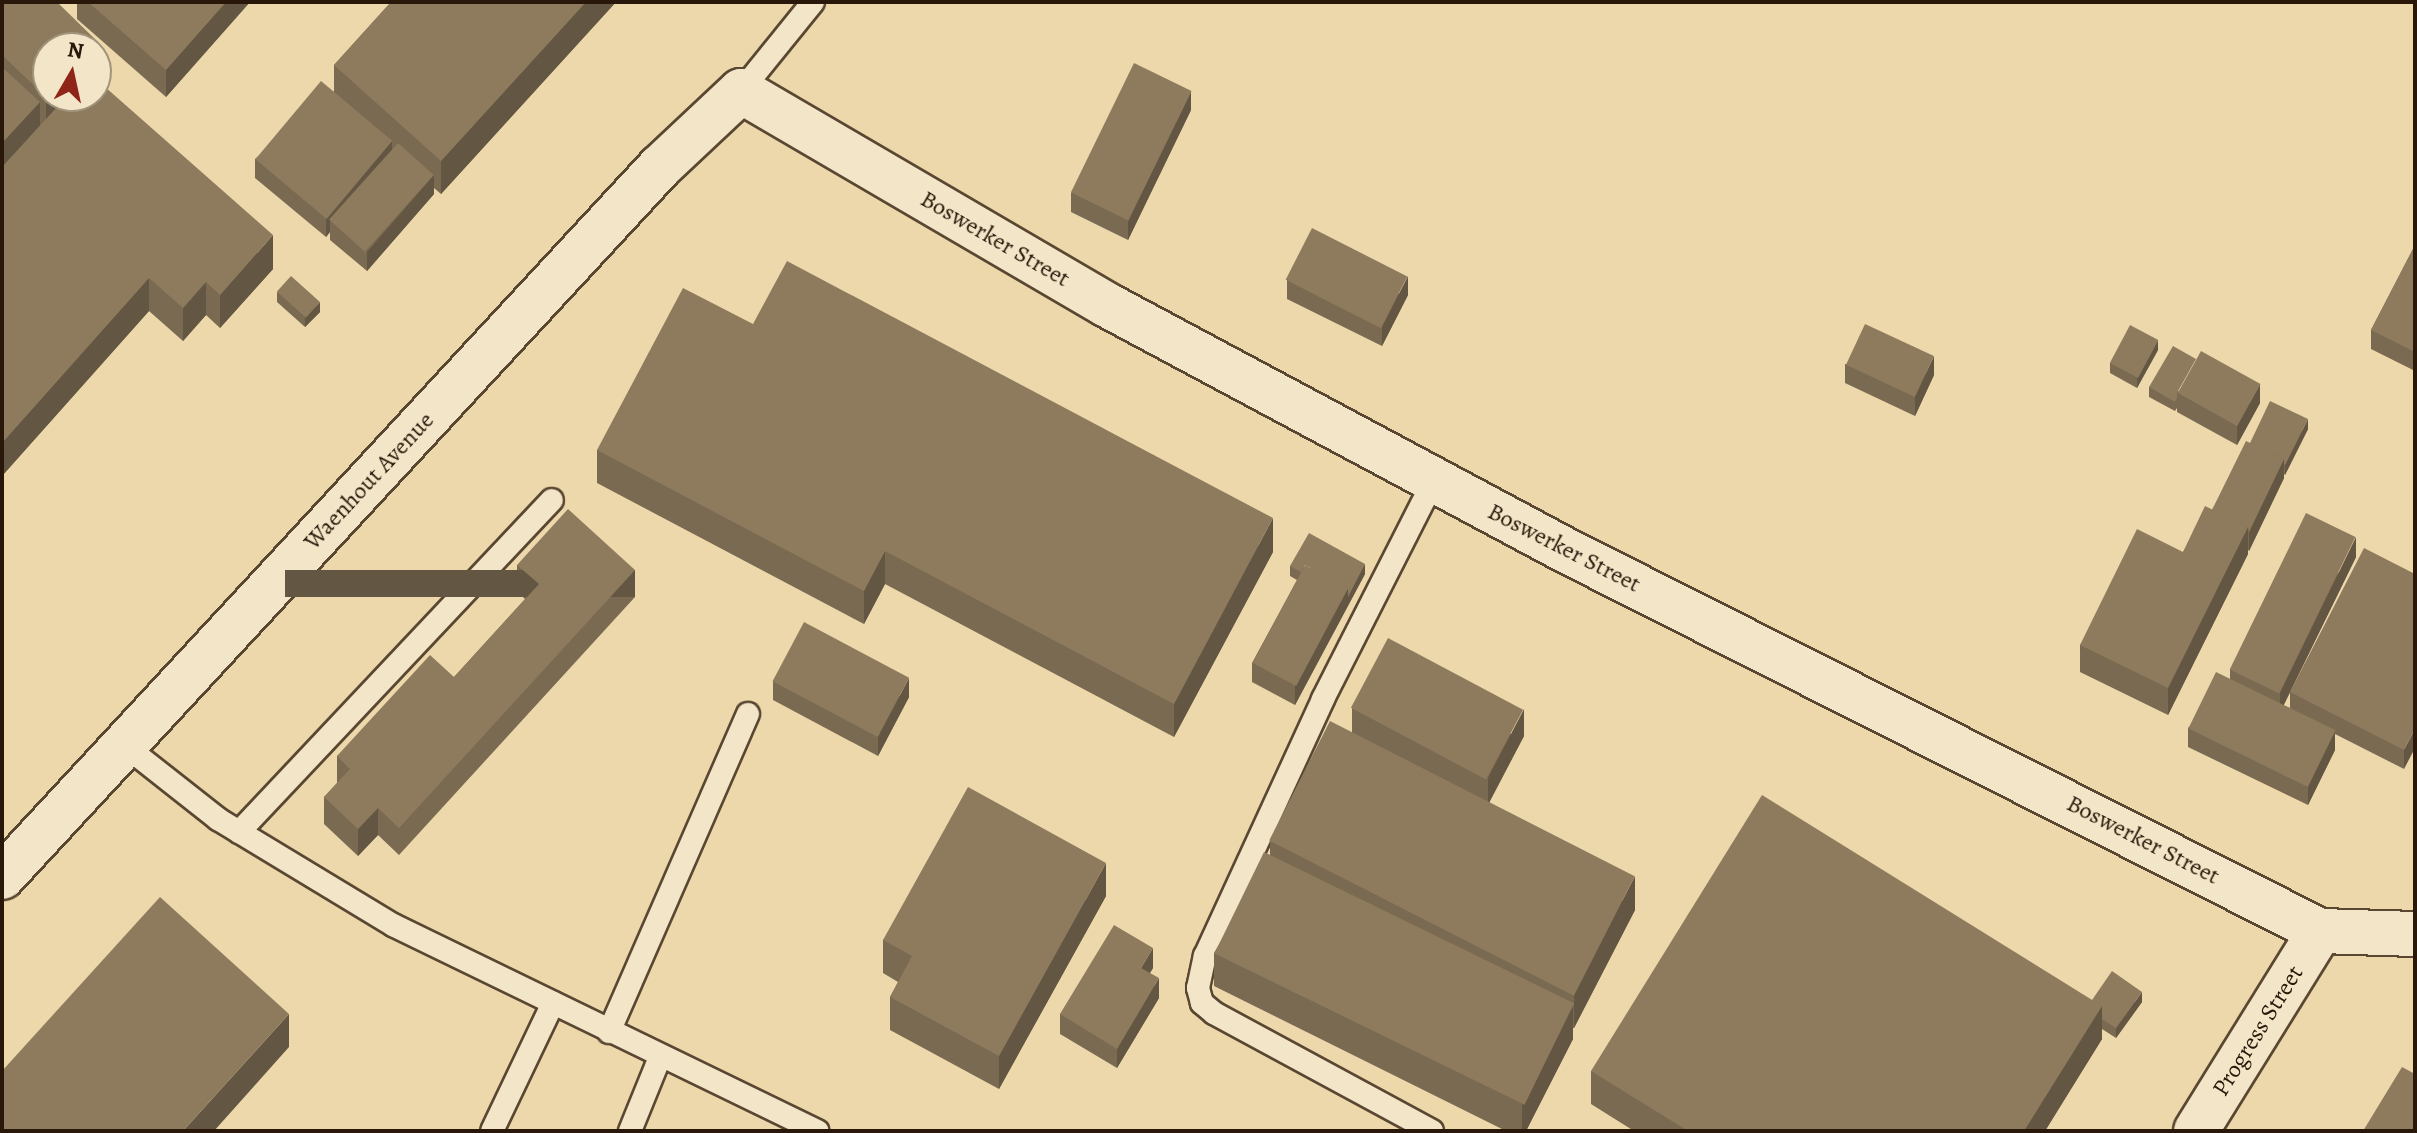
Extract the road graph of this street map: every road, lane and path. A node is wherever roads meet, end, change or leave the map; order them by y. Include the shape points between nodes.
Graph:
1 (813, 2) edge
2 (741, 91) junction
3 (1434, 480) junction
4 (552, 500) dead end
5 (748, 714) dead end
6 (124, 745) junction
7 (239, 832) junction
8 (2, 877) edge
9 (2320, 931) junction
10 (2415, 934) edge
11 (553, 1003) junction
12 (609, 1032) junction
13 (660, 1057) junction
14 (492, 1131) edge
15 (630, 1131) edge
16 (818, 1131) edge
17 (1432, 1131) edge
18 (2196, 1131) edge

1 - 2 lane
2 - 3 street, Boswerker Street via 1107,305
2 - 6 street, Waenhout Avenue via 660,167
3 - 9 street, Boswerker Street
3 - 17 lane via 1323,699 1205,956 1198,988 1202,1003 1214,1013
4 - 7 lane
5 - 12 lane
6 - 7 lane
6 - 8 street, Waenhout Avenue
7 - 11 lane via 393,925
9 - 10 street, Boswerker Street
9 - 18 street, Progress Street
11 - 12 lane
11 - 14 lane
12 - 13 lane
13 - 15 lane
13 - 16 lane

